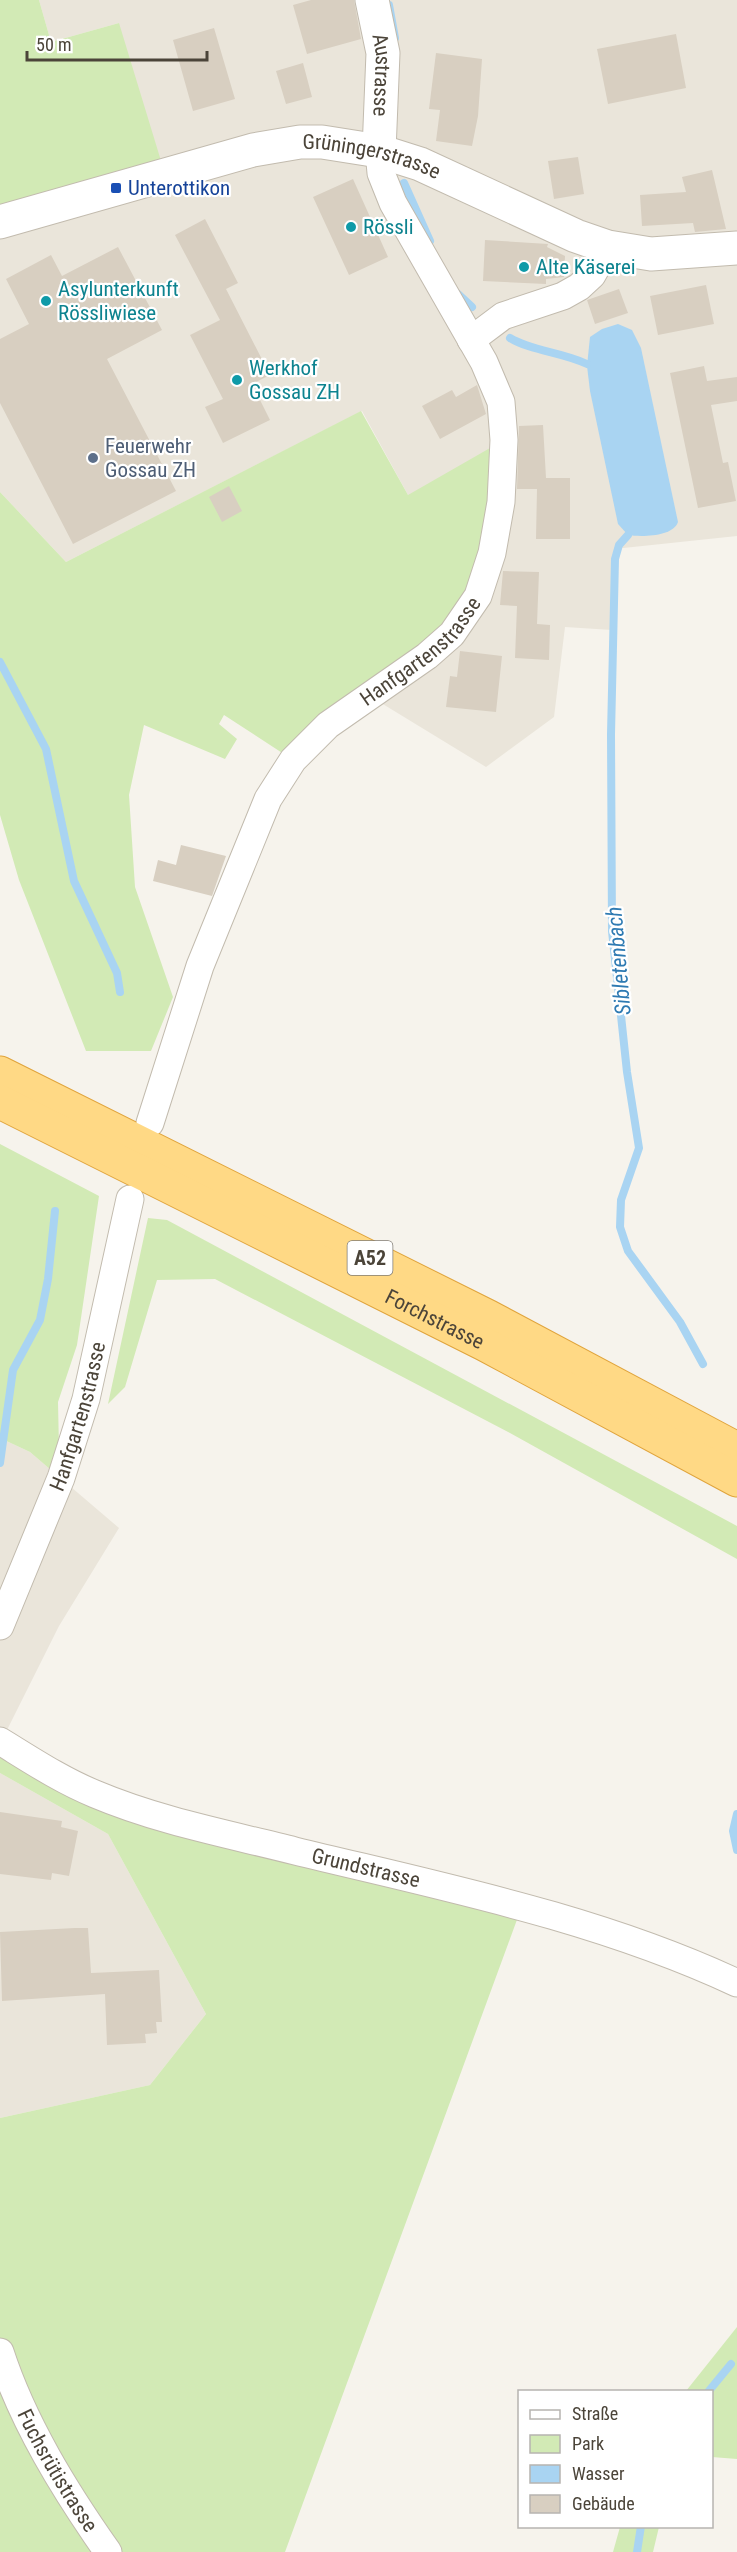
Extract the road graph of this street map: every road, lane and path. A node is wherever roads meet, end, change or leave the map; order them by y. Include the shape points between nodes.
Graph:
1 (372, 0) edge
2 (379, 151) junction
3 (0, 222) edge
4 (608, 247) junction
5 (737, 248) edge
6 (471, 339) junction
7 (0, 1073) edge
8 (0, 1102) edge
9 (150, 1123) dead end
10 (130, 1199) dead end
11 (737, 1449) edge
12 (737, 1480) edge
13 (0, 1626) edge
14 (0, 1741) edge
15 (737, 1983) edge
16 (0, 2352) edge
17 (108, 2552) edge

1 - 2 street, Austrasse via 383,53
2 - 3 street, Grüningerstrasse via 322,142 268,147
2 - 4 street, Grüningerstrasse via 420,164
2 - 6 street, Hanfgartenstrasse via 381,173 393,203
4 - 5 street, Grüningerstrasse via 651,254
4 - 6 street via 579,287 502,316
6 - 9 street, Hanfgartenstrasse via 497,387 503,416 497,531 483,586 470,610 440,646 328,725 280,778 257,820 200,966
7 - 11 highway, Forchstrasse / A52 via 489,1317
8 - 12 highway, Forchstrasse / A52 via 504,1355
10 - 13 street, Hanfgartenstrasse via 86,1399 61,1478
14 - 15 street, Grundstrasse via 60,1777 124,1805 229,1835 522,1906 579,1923
16 - 17 street, Fuchsrütistrasse via 17,2397 42,2445

